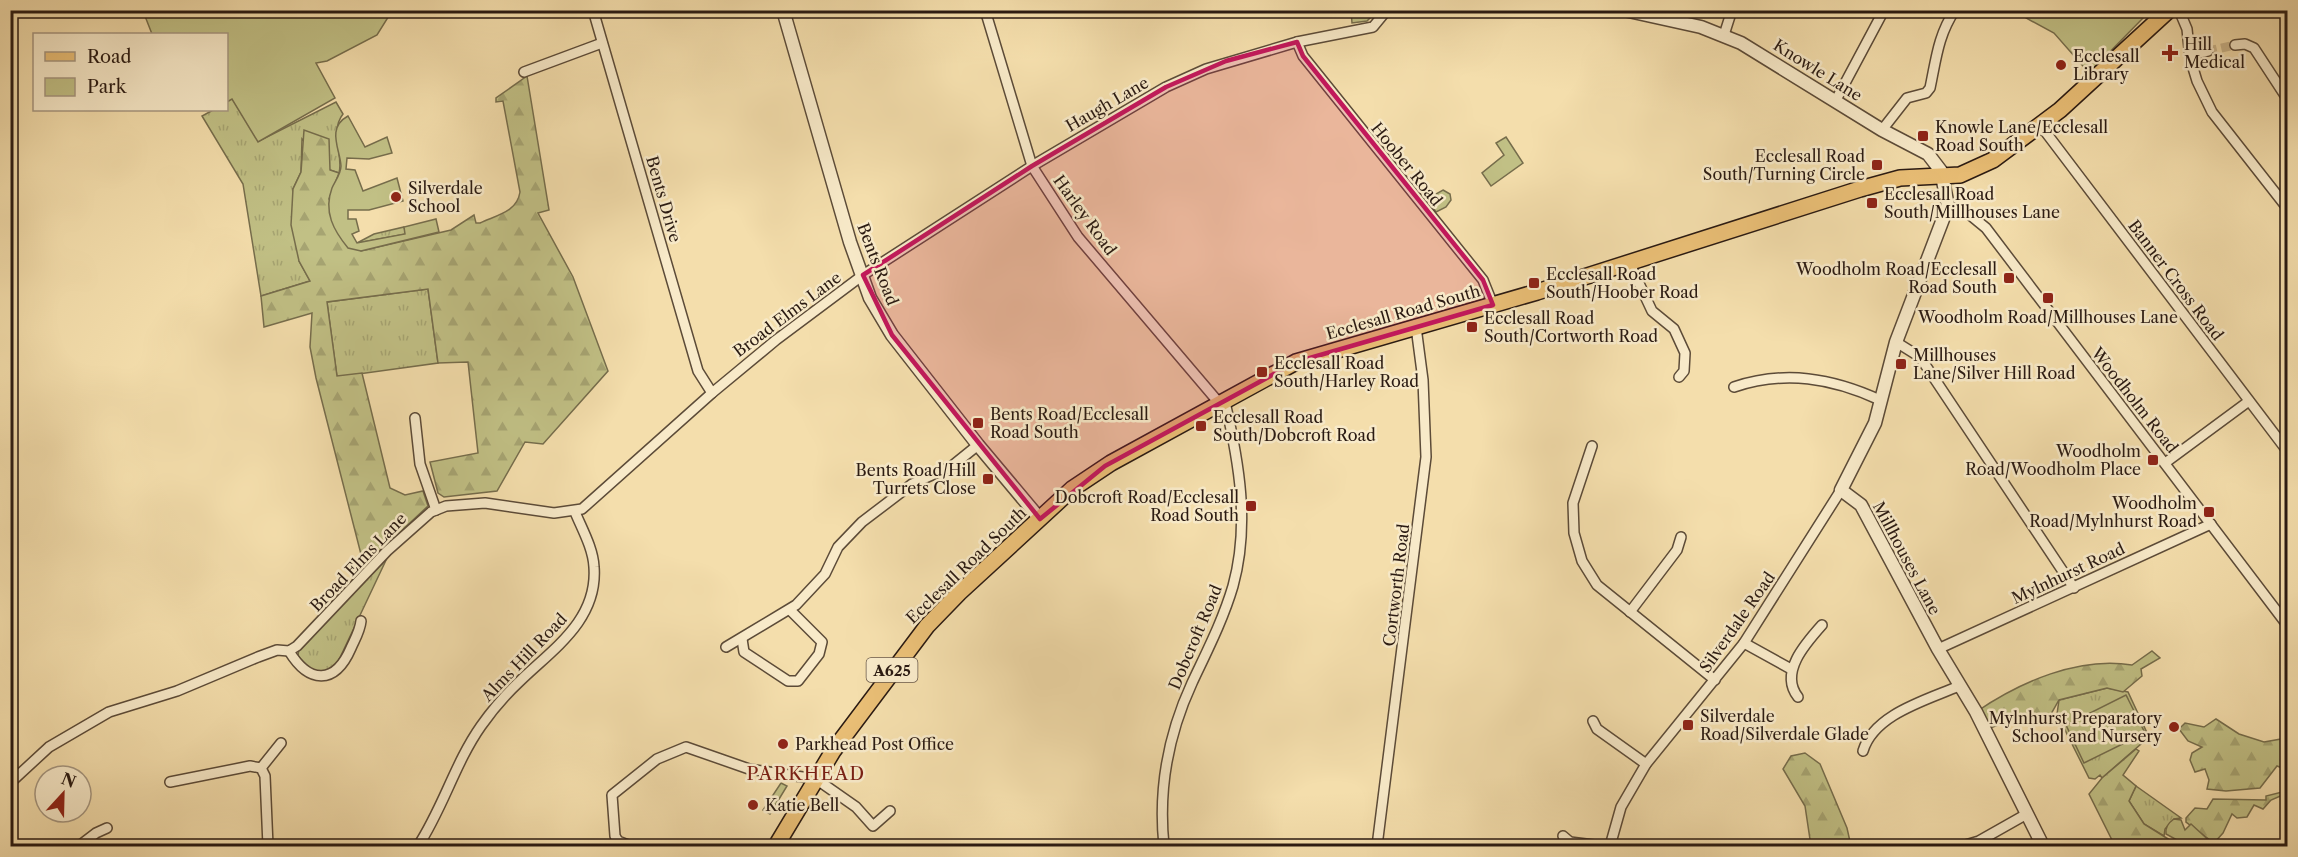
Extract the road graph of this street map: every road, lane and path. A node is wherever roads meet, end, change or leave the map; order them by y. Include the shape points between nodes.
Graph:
1 (593, 10) edge
2 (783, 10) edge
3 (985, 10) edge
4 (1387, 10) edge
5 (1624, 10) edge
6 (1732, 10) edge
7 (1884, 10) edge
8 (1955, 10) edge
9 (2179, 10) edge
10 (2161, 12) edge
11 (1724, 35) junction
12 (1296, 42) junction
13 (602, 43) junction
14 (2235, 45) tunnel mouth
15 (2208, 51) tunnel mouth
16 (2190, 55) junction
17 (524, 72) dead end
18 (1836, 100) junction
19 (2288, 100) edge
20 (2041, 126) junction
21 (1882, 130) junction
22 (1032, 166) junction
23 (1943, 177) junction
24 (1948, 206) junction
25 (2288, 209) edge
26 (1629, 262) junction
27 (863, 275) junction
28 (1493, 305) junction
29 (1416, 327) junction
30 (1896, 342) junction
31 (1679, 377) dead end
32 (1734, 387) dead end
33 (712, 393) junction
34 (1880, 400) junction
35 (2249, 401) junction
36 (1222, 403) junction
37 (416, 418) dead end
38 (978, 445) junction
39 (1592, 446) dead end
40 (2288, 452) edge
41 (2165, 463) junction
42 (1841, 490) junction
43 (436, 510) junction
44 (575, 512) junction
45 (1040, 519) junction
46 (2211, 525) junction
47 (1681, 537) dead end
48 (2074, 588) junction
49 (790, 610) junction
50 (1630, 612) junction
51 (361, 621) dead end
52 (1822, 625) dead end
53 (2288, 627) edge
54 (742, 639) junction
55 (1744, 643) junction
56 (726, 646) dead end
57 (1938, 649) junction
58 (289, 651) junction
59 (1791, 669) junction
60 (1715, 680) junction
61 (1959, 686) junction
62 (1798, 697) dead end
63 (1593, 721) dead end
64 (281, 743) dead end
65 (1863, 751) dead end
66 (1646, 764) junction
67 (261, 768) junction
68 (816, 779) junction
69 (170, 782) dead end
70 (10, 783) edge
71 (890, 810) dead end
72 (2025, 815) junction
73 (107, 828) dead end
74 (1563, 836) dead end
75 (79, 846) edge
76 (268, 846) edge
77 (418, 846) edge
78 (631, 846) edge
79 (776, 846) edge
80 (1164, 846) edge
81 (1377, 846) edge
82 (1602, 846) edge
83 (1610, 846) edge
84 (1962, 846) edge
85 (2043, 846) edge

1 - 13 street, Bents Drive
2 - 27 street, Bents Road
3 - 22 street, Harley Road
4 - 12 street, Haugh Lane via 1372,27
5 - 11 street, Knowle Lane
6 - 11 street
7 - 18 street
8 - 21 street via 1936,50 1930,88 1907,99
9 - 16 street via 2187,29
10 - 20 main road, Ecclesall Road South / A625
11 - 18 street, Knowle Lane
12 - 22 street, Haugh Lane via 1226,61 1167,87
12 - 28 street, Hoober Road via 1303,56 1484,280
13 - 17 street
13 - 33 street, Bents Drive via 698,371
14 - 19 street via 2254,48
15 - 16 street
16 - 25 street via 2212,112
18 - 21 street, Knowle Lane
20 - 23 main road, Ecclesall Road South / A625 via 1976,169
20 - 35 street, Banner Cross Road
21 - 23 street, Knowle Lane via 1928,154
22 - 27 street, Haugh Lane
22 - 36 street, Harley Road via 1078,237
23 - 24 street
23 - 26 main road, Ecclesall Road South / A625 via 1900,178
24 - 30 street
24 - 41 street, Woodholm Road via 1969,214 1986,228
26 - 28 main road, Ecclesall Road South / A625
26 - 31 street via 1652,311 1674,330 1685,353 1684,370
27 - 33 street, Broad Elms Lane
27 - 38 street, Bents Road via 870,298 892,335
28 - 29 main road, Ecclesall Road South / A625
29 - 36 main road, Ecclesall Road South / A625 via 1296,362
29 - 81 street, Cortworth Road via 1426,457
30 - 34 street
30 - 48 street via 1920,357
32 - 34 street via 1768,377 1808,378 1843,384
33 - 44 street, Broad Elms Lane via 591,504
34 - 42 street via 1875,423
35 - 40 street, Banner Cross Road
35 - 41 street
36 - 45 main road, Ecclesall Road South / A625 via 1105,466 1072,489
36 - 80 street, Dobcroft Road via 1242,505 1239,559 1223,614 1178,717 1169,751 1162,783
37 - 43 street via 420,464
38 - 45 street, Bents Road
38 - 49 street via 952,466 912,484 854,528 838,547 825,574
39 - 50 street via 1574,503 1577,548 1597,585
41 - 46 street, Woodholm Road
42 - 55 street, Silverdale Road
42 - 57 street, Millhouses Lane via 1861,506
43 - 44 street, Broad Elms Lane via 485,503 554,513
43 - 58 street, Broad Elms Lane via 417,522
44 - 77 street, Alms Hill Road via 594,568 589,602 567,637 512,688 483,724 465,751
45 - 68 main road, Ecclesall Road South / A625 via 927,626 832,751
46 - 48 street, Mylnhurst Road
46 - 53 street, Woodholm Road
47 - 50 street via 1677,550
48 - 57 street, Mylnhurst Road
49 - 54 street
49 - 54 street via 822,642 819,654 798,681 788,681 744,652
50 - 60 street
51 - 58 street via 344,664 329,675 306,671
52 - 59 street
54 - 56 street
55 - 59 street
55 - 60 street, Silverdale Road
57 - 61 street, Millhouses Lane
58 - 70 street, Broad Elms Lane via 277,650 204,681 109,711 48,747
59 - 62 street via 1790,679
60 - 66 street, Silverdale Road
61 - 65 street via 1887,720 1865,742
61 - 72 street, Millhouses Lane via 1976,712
63 - 66 street via 1597,729
64 - 67 street
66 - 83 street, Silverdale Road via 1621,807
67 - 69 street via 250,766
67 - 76 street via 266,776
68 - 71 street via 856,807 873,825
68 - 78 street via 765,772 697,748 677,748 612,795 615,836
68 - 79 main road, Ecclesall Road South / A625
72 - 84 street via 1979,842
72 - 85 street, Millhouses Lane
73 - 75 street
74 - 82 street via 1569,842

